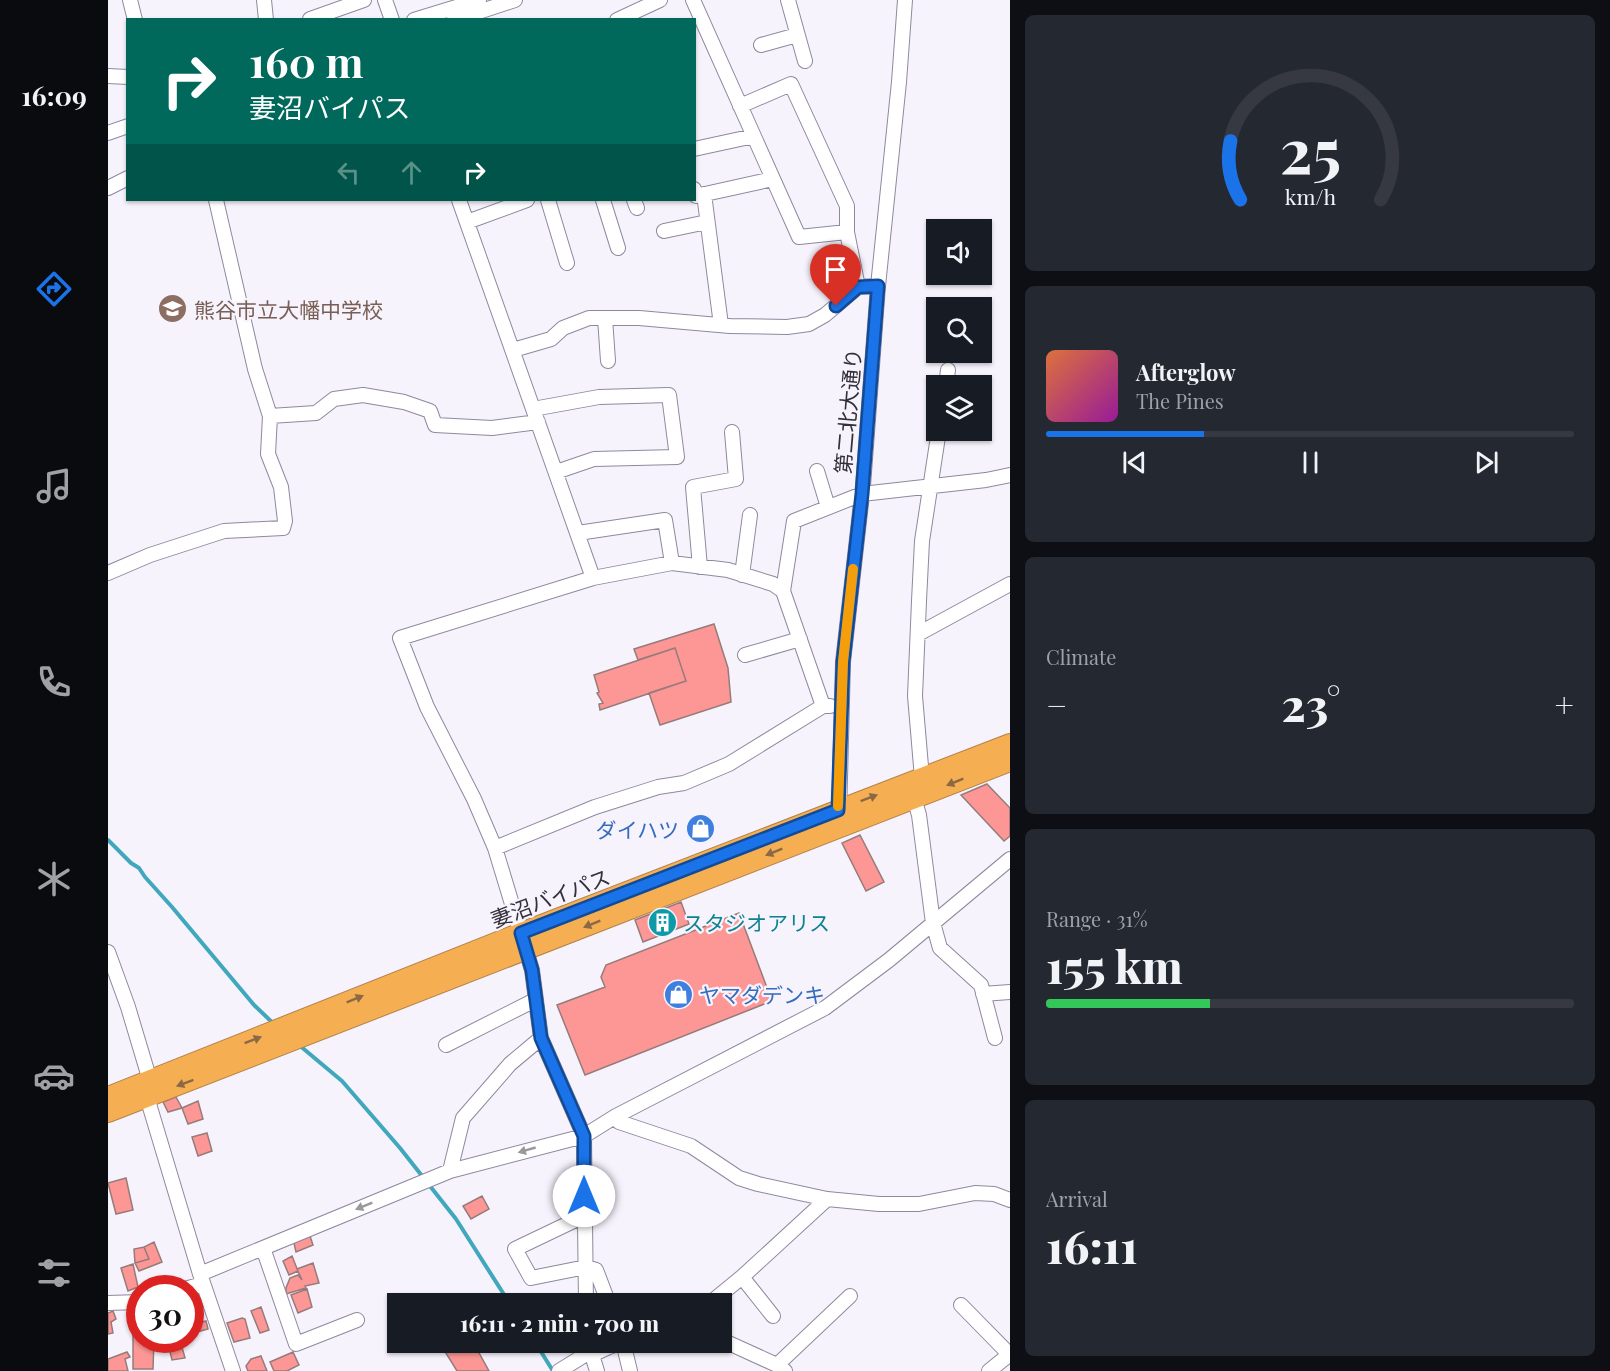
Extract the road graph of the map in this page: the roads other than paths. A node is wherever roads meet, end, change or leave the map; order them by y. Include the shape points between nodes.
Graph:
1 (130, 0) edge
2 (264, 0) edge
3 (364, 0) edge
4 (385, 0) edge
5 (479, 0) edge
6 (514, 0) edge
7 (660, 0) edge
8 (693, 0) edge
9 (788, 0) edge
10 (905, 0) edge
11 (500, 2) edge
12 (134, 18) edge
13 (266, 18) edge
14 (313, 18) edge
15 (391, 18) edge
16 (420, 18) edge
17 (459, 18) edge
18 (621, 18) edge
19 (797, 34) junction
20 (761, 45) dead end
21 (805, 61) dead end
22 (108, 76) edge
23 (126, 77) edge
24 (740, 106) junction
25 (126, 127) edge
26 (108, 133) edge
27 (754, 136) junction
28 (696, 149) edge
29 (126, 179) edge
30 (773, 179) junction
31 (108, 188) edge
32 (699, 192) edge
33 (216, 201) edge
34 (459, 201) edge
35 (524, 201) edge
36 (548, 201) edge
37 (603, 201) edge
38 (467, 222) junction
39 (707, 222) junction
40 (664, 231) dead end
41 (847, 232) junction
42 (618, 248) dead end
43 (567, 263) dead end
44 (878, 286) junction
45 (858, 287) junction
46 (605, 318) junction
47 (721, 325) junction
48 (513, 350) junction
49 (608, 361) dead end
50 (948, 370) dead end
51 (947, 375) edge
52 (536, 415) junction
53 (270, 416) junction
54 (732, 432) dead end
55 (937, 441) edge
56 (817, 471) dead end
57 (556, 472) junction
58 (1010, 475) edge
59 (930, 486) junction
60 (862, 494) junction
61 (828, 507) junction
62 (750, 515) dead end
63 (578, 533) junction
64 (672, 563) junction
65 (700, 567) junction
66 (108, 573) edge
67 (742, 574) junction
68 (593, 578) junction
69 (1010, 584) edge
70 (783, 591) junction
71 (918, 634) junction
72 (800, 639) junction
73 (745, 655) dead end
74 (823, 706) junction
75 (841, 706) junction
76 (1010, 744) edge
77 (1010, 761) edge
78 (922, 778) junction
79 (914, 798) junction
80 (839, 818) junction
81 (495, 848) junction
82 (1010, 859) edge
83 (933, 922) junction
84 (524, 942) junction
85 (108, 952) edge
86 (1010, 992) edge
87 (983, 994) junction
88 (535, 1000) junction
89 (541, 1038) junction
90 (995, 1038) dead end
91 (446, 1046) dead end
92 (152, 1087) junction
93 (108, 1097) edge
94 (108, 1112) edge
95 (616, 1116) junction
96 (584, 1136) junction
97 (450, 1171) junction
98 (826, 1199) junction
99 (1010, 1200) edge
100 (584, 1216) junction
101 (263, 1248) junction
102 (586, 1267) junction
103 (200, 1275) edge
104 (742, 1277) junction
105 (204, 1278) edge
106 (204, 1288) edge
107 (586, 1293) edge
108 (605, 1293) edge
109 (722, 1293) edge
110 (850, 1296) dead end
111 (126, 1303) edge
112 (108, 1304) edge
113 (961, 1305) dead end
114 (773, 1316) dead end
115 (357, 1320) dead end
116 (732, 1345) edge
117 (585, 1353) edge
118 (590, 1353) edge
119 (626, 1353) edge
120 (1010, 1354) edge
121 (757, 1356) junction
122 (781, 1368) edge
123 (560, 1370) edge
124 (233, 1371) edge
125 (597, 1371) edge
126 (630, 1371) edge
127 (758, 1371) edge
128 (989, 1371) edge

1 - 12 street
2 - 13 street
3 - 14 street
4 - 15 street
5 - 16 street
6 - 11 street
7 - 18 street
8 - 24 street
9 - 19 street
10 - 44 street, 第二北大通り
11 - 17 street
19 - 20 street
19 - 21 street
22 - 23 street
24 - 27 street
24 - 41 street via 791,84 848,206
25 - 26 street
27 - 28 street
27 - 30 street
29 - 31 street
30 - 32 street
30 - 41 street via 799,237
32 - 39 street
33 - 53 street via 255,369
34 - 38 street
35 - 38 street
36 - 43 street
37 - 42 street
38 - 48 street
39 - 40 street
39 - 47 street
41 - 45 street
44 - 45 street
44 - 60 street, 第二北大通り
45 - 47 street via 809,324
46 - 47 street
46 - 48 street via 589,318 563,328 551,339
46 - 49 street
48 - 52 street
50 - 51 street
52 - 53 street via 492,428 435,425 430,411 363,394 334,399 316,413
52 - 57 street
52 - 57 street via 599,397 669,395 677,457 594,459
53 - 66 street via 268,454 280,487 283,528 224,531
54 - 65 street via 736,479 693,487
55 - 59 street
56 - 61 street
57 - 63 street
58 - 59 street
59 - 60 street
59 - 71 street via 922,541
60 - 61 street
60 - 75 street, 第二北大通り
61 - 70 street via 795,521
62 - 67 street
63 - 64 street via 665,520
63 - 68 street
64 - 65 street
64 - 68 street
65 - 67 street
67 - 70 street via 774,584
68 - 81 street via 400,638 427,707
69 - 71 street
70 - 72 street
71 - 78 street via 915,696
72 - 73 street
72 - 74 street
74 - 75 street
74 - 81 street via 729,764 684,783 595,807
75 - 80 street, 第二北大通り
76 - 78 highway, 妻沼バイパス
77 -> 79 highway, 妻沼バイパス
80 -> 78 highway, 妻沼バイパス
79 - 80 highway, 妻沼バイパス
79 - 83 street
80 - 84 highway, 妻沼バイパス
81 - 84 street
82 - 83 street
83 - 87 street via 940,948 981,984
83 - 95 street via 825,1008
84 - 88 street
84 - 92 highway, 妻沼バイパス
85 - 92 street
86 - 87 street
87 - 90 street
88 - 89 street
88 - 91 street
89 - 96 street
89 - 97 street via 510,1064 463,1118
92 - 93 highway, 妻沼バイパス
92 - 94 highway, 妻沼バイパス
92 - 103 street via 149,1104
95 - 96 street
95 - 98 street via 620,1122 691,1146 739,1178
96 -> 97 street
96 - 100 street
97 -> 101 street
98 - 99 street via 919,1204 975,1193
98 - 104 street
100 - 102 street
100 - 102 street via 515,1249 531,1278
101 - 105 street
101 - 115 street via 296,1344
102 - 107 street
102 - 108 street via 596,1270
104 - 109 street
104 - 114 street
106 - 124 street
110 - 122 street
111 - 112 street
113 - 120 street
116 - 121 street
117 - 123 street
118 - 125 street
119 - 126 street
120 - 128 street
121 - 122 street
121 - 127 street

